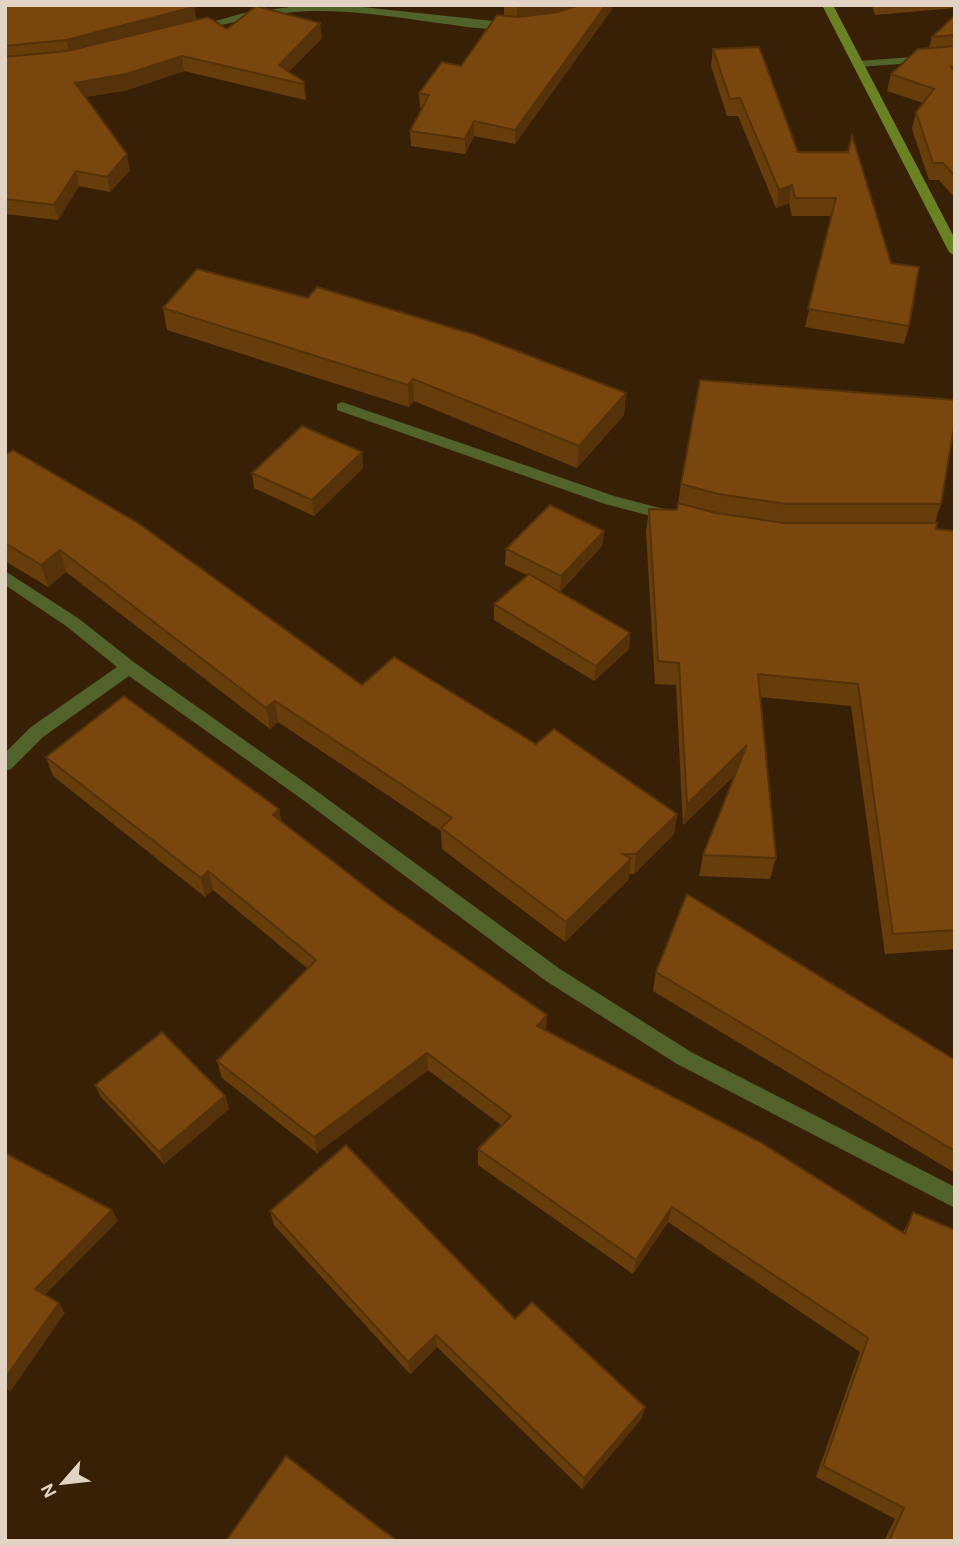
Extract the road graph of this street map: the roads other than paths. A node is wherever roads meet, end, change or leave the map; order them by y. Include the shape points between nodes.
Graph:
1 (236, 5) edge
2 (827, 5) edge
3 (243, 16) junction
4 (528, 25) edge
5 (181, 32) edge
6 (955, 57) edge
7 (858, 64) junction
8 (955, 253) edge
9 (342, 407) dead end
10 (687, 521) edge
11 (5, 577) edge
12 (129, 667) junction
13 (5, 764) edge
14 (955, 1198) edge

1 - 3 street
2 - 7 main road
3 - 4 street via 330,8
3 - 5 street
6 - 7 street
7 - 8 main road
9 - 10 street via 610,500
11 - 12 street
12 - 13 street via 37,732
12 - 14 street via 564,982 684,1058

